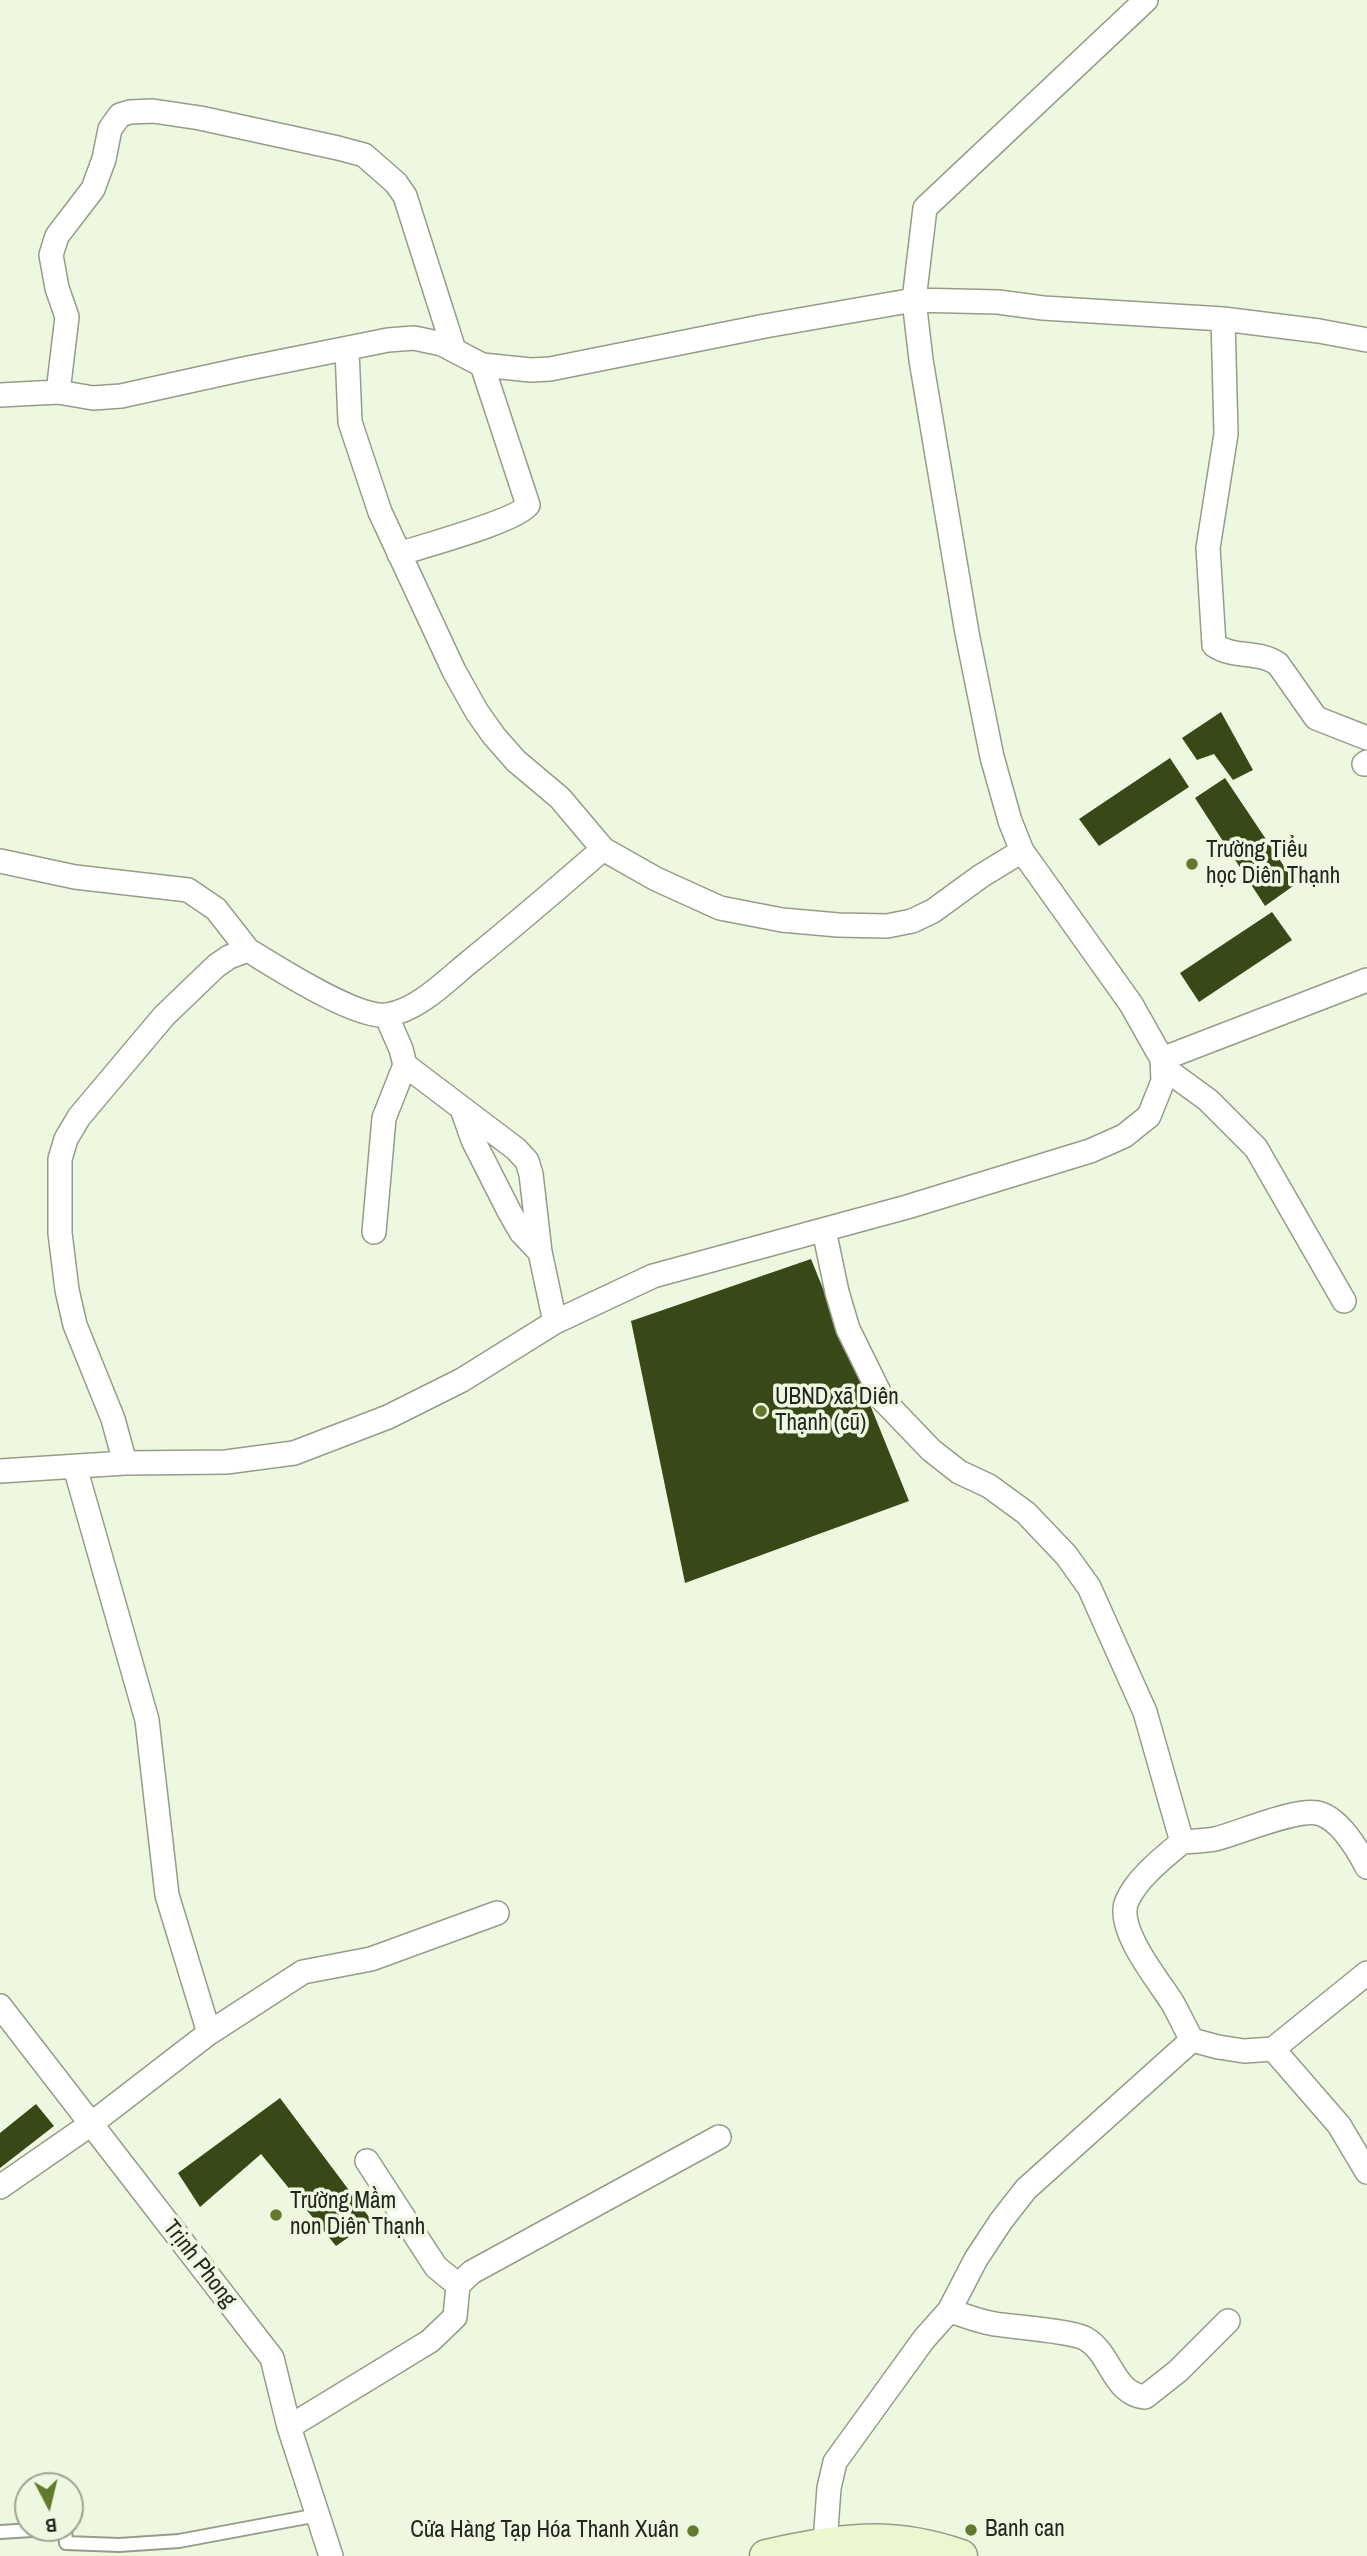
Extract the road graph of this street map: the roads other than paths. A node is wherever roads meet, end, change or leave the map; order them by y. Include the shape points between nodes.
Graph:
1 (1146, 0) edge
2 (914, 300) junction
3 (1223, 319) junction
4 (1367, 340) edge
5 (454, 349) junction
6 (347, 350) junction
7 (482, 365) junction
8 (58, 392) junction
9 (0, 395) edge
10 (399, 554) junction
11 (1367, 738) edge
12 (603, 849) junction
13 (1022, 851) junction
14 (0, 861) edge
15 (248, 950) junction
16 (1367, 981) edge
17 (386, 1015) junction
18 (1163, 1063) junction
19 (405, 1065) junction
20 (461, 1108) junction
21 (824, 1230) junction
22 (374, 1231) dead end
23 (540, 1252) junction
24 (1344, 1301) dead end
25 (555, 1322) junction
26 (125, 1463) junction
27 (75, 1467) junction
28 (0, 1471) edge
29 (1182, 1843) junction
30 (1367, 1867) edge
31 (496, 1913) dead end
32 (1367, 1973) edge
33 (0, 2006) edge
34 (209, 2033) junction
35 (1192, 2040) junction
36 (1273, 2049) junction
37 (91, 2124) junction
38 (719, 2137) dead end
39 (367, 2161) dead end
40 (1367, 2172) edge
41 (0, 2188) edge
42 (458, 2286) junction
43 (949, 2311) junction
44 (1228, 2320) dead end
45 (289, 2427) junction
46 (318, 2515) junction
47 (66, 2542) edge
48 (825, 2543) junction
49 (331, 2556) edge
50 (766, 2556) edge
51 (961, 2556) edge

1 - 2 street via 925,208
2 - 3 street
2 - 7 street via 550,369
2 - 13 street via 967,633 992,757
3 - 4 street
3 - 11 street via 1226,434 1208,548 1214,645 1231,654 1272,660 1316,718
5 - 6 street via 414,338
5 - 7 street
5 - 8 street via 405,196 364,155 200,118 130,112 120,115 110,129 93,189 57,236 51,255 67,317
6 - 8 street via 121,396 93,398
6 - 10 street via 350,422
7 - 10 street via 528,505 504,520
8 - 9 street
10 - 12 street via 454,671 488,728 516,761 560,798
12 - 13 street via 720,908 782,920 887,926 933,911
12 - 17 street via 430,994
13 - 18 street via 1131,1004
14 - 15 street via 75,877 188,890 216,909
15 - 17 street via 356,1009
15 - 26 street via 216,966 164,1016 79,1117 60,1159 60,1233 67,1290 75,1325 113,1419
16 - 18 street
17 - 19 street
18 - 21 street via 1163,1081 1149,1116 1124,1136 1090,1151
18 - 24 street via 1256,1148
19 - 20 street
19 - 22 street via 384,1118
20 - 23 street via 509,1211
20 - 23 street via 527,1161
21 - 25 street via 653,1276
21 - 29 street via 848,1329 883,1400 931,1450 1026,1513 1089,1587 1145,1712
23 - 25 street
25 - 26 street via 462,1380 388,1417 294,1453 226,1462
26 - 27 street
27 - 28 street
27 - 34 street via 147,1720 167,1895
29 - 30 street via 1212,1840 1302,1813 1320,1813 1344,1834
29 - 35 street via 1137,1885 1126,1903 1126,1920
31 - 34 street via 372,1959 303,1972
32 - 36 street
33 - 37 street, Trịnh Phong
34 - 37 street
35 - 36 street via 1244,2051
35 - 43 street via 1026,2189 976,2259
36 - 40 street via 1339,2125
37 - 41 street
37 - 45 street, Trịnh Phong via 272,2358
38 - 42 street via 472,2272
39 - 42 street via 436,2267
42 - 45 street via 455,2317 430,2341
43 - 44 street via 991,2324 1085,2338 1100,2351 1127,2390 1145,2397
43 - 48 street via 835,2462
45 - 46 street, Trịnh Phong
46 - 47 lane via 179,2541
46 - 49 street, Trịnh Phong
48 - 50 main road
48 - 51 main road via 889,2539 931,2545

